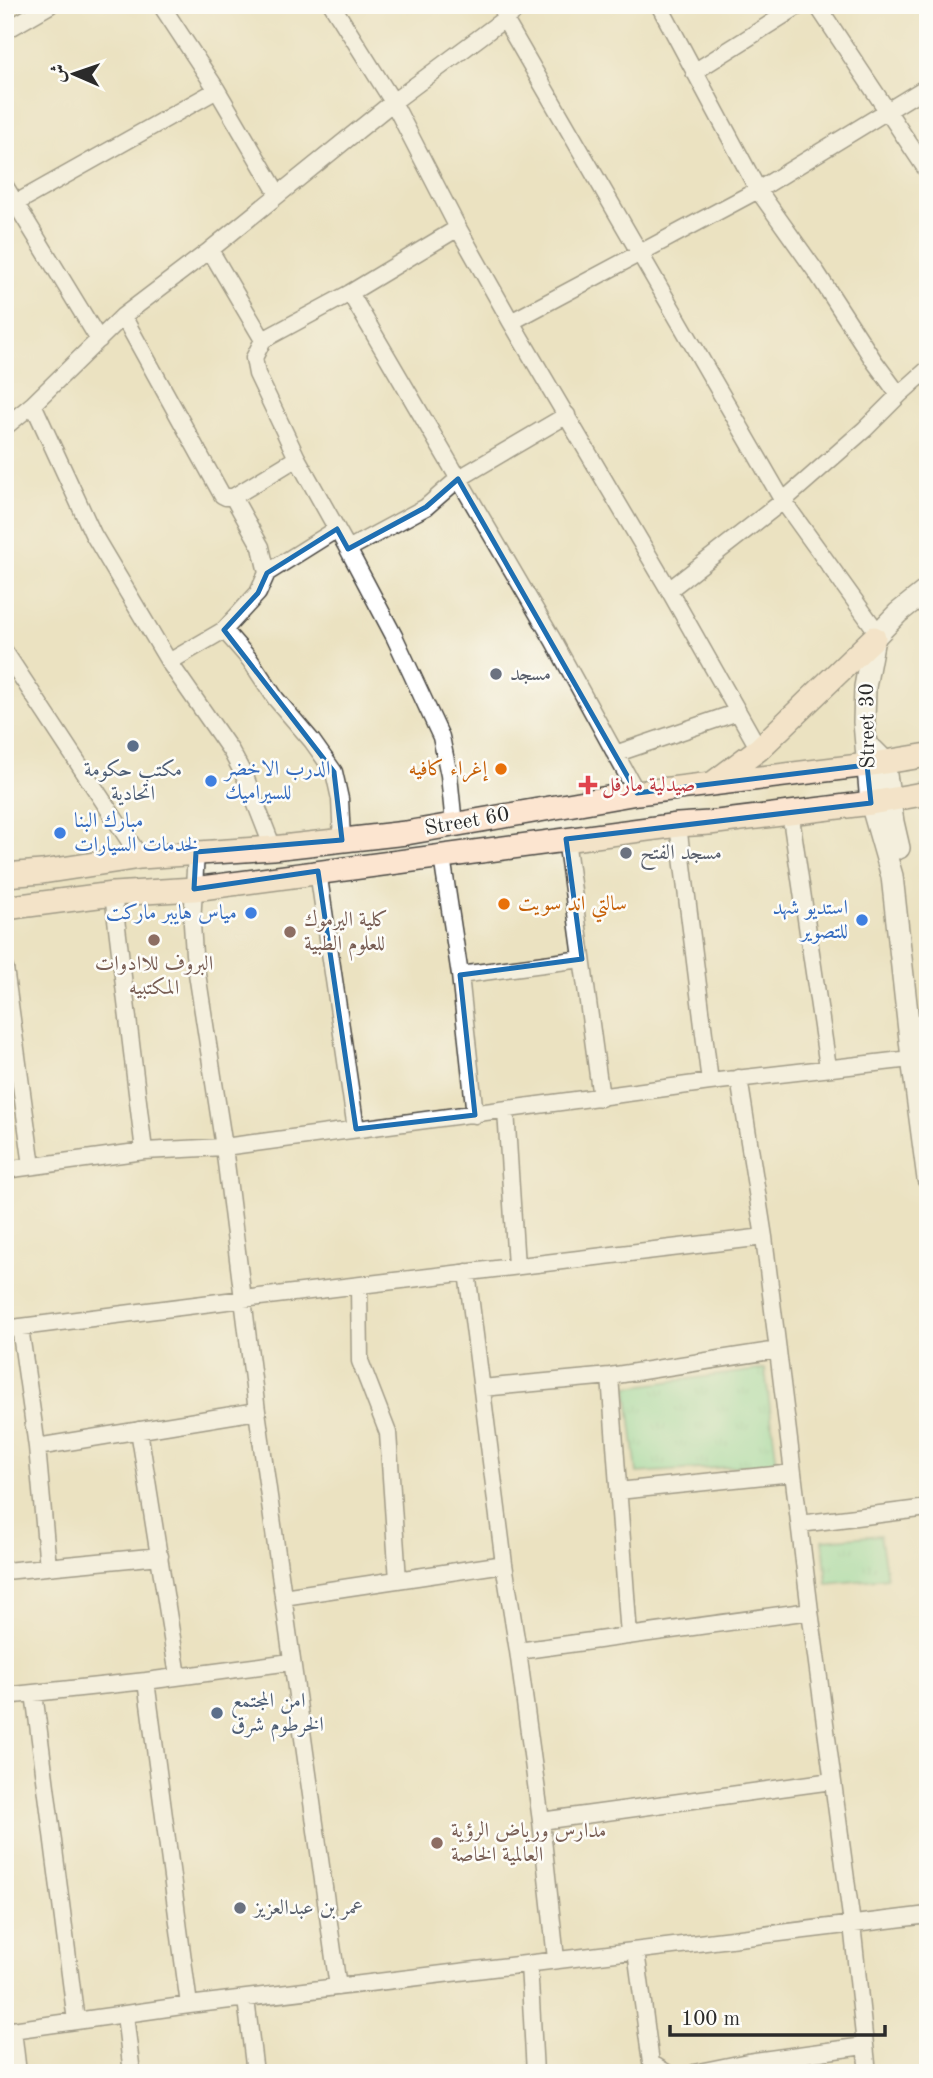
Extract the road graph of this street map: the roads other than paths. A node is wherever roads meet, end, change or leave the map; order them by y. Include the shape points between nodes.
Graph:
1 (50, 5) edge
2 (161, 5) edge
3 (332, 5) edge
4 (523, 5) edge
5 (659, 5) edge
6 (800, 5) edge
7 (817, 5) edge
8 (505, 20) junction
9 (5, 31) edge
10 (694, 72) junction
11 (928, 86) edge
12 (217, 89) junction
13 (393, 102) junction
14 (888, 110) junction
15 (928, 172) edge
16 (5, 186) edge
17 (758, 190) junction
18 (278, 194) junction
19 (16, 203) junction
20 (458, 228) junction
21 (210, 250) junction
22 (639, 252) junction
23 (350, 293) junction
24 (123, 317) junction
25 (511, 322) junction
26 (99, 340) junction
27 (264, 340) junction
28 (928, 369) edge
29 (899, 395) junction
30 (33, 404) junction
31 (567, 415) junction
32 (5, 427) edge
33 (297, 458) junction
34 (458, 479) junction
35 (233, 497) junction
36 (783, 501) junction
37 (337, 529) junction
38 (348, 549) junction
39 (267, 573) junction
40 (928, 589) edge
41 (669, 590) junction
42 (224, 631) junction
43 (876, 635) junction
44 (5, 652) edge
45 (169, 662) junction
46 (738, 712) junction
47 (759, 748) junction
48 (615, 754) junction
49 (928, 755) edge
50 (873, 756) junction
51 (715, 783) junction
52 (637, 793) junction
53 (928, 793) edge
54 (880, 801) junction
55 (790, 811) junction
56 (454, 825) junction
57 (678, 825) junction
58 (566, 839) junction
59 (342, 840) junction
60 (273, 848) junction
61 (196, 852) junction
62 (140, 857) junction
63 (442, 857) junction
64 (318, 871) junction
65 (5, 875) edge
66 (194, 889) junction
67 (113, 894) junction
68 (5, 908) edge
69 (582, 960) junction
70 (5, 968) edge
71 (460, 975) junction
72 (921, 1057) edge
73 (828, 1067) junction
74 (739, 1079) junction
75 (928, 1079) edge
76 (710, 1082) junction
77 (601, 1098) junction
78 (506, 1110) junction
79 (475, 1115) junction
80 (356, 1129) junction
81 (224, 1147) junction
82 (144, 1152) junction
83 (32, 1166) junction
84 (5, 1170) edge
85 (928, 1179) edge
86 (764, 1237) junction
87 (516, 1266) junction
88 (467, 1272) junction
89 (359, 1286) junction
90 (243, 1298) junction
91 (13, 1328) edge
92 (777, 1350) junction
93 (610, 1376) junction
94 (482, 1388) junction
95 (257, 1411) junction
96 (139, 1430) junction
97 (37, 1447) junction
98 (793, 1473) junction
99 (618, 1492) junction
100 (928, 1508) edge
101 (800, 1524) junction
102 (160, 1556) junction
103 (504, 1564) junction
104 (48, 1567) junction
105 (5, 1572) edge
106 (398, 1580) junction
107 (284, 1597) junction
108 (810, 1611) junction
109 (629, 1636) junction
110 (518, 1651) junction
111 (292, 1662) junction
112 (178, 1676) junction
113 (146, 1681) junction
114 (34, 1693) junction
115 (5, 1696) edge
116 (832, 1781) junction
117 (541, 1821) junction
118 (928, 1914) edge
119 (852, 1924) junction
120 (636, 1951) junction
121 (556, 1959) junction
122 (529, 1964) junction
123 (338, 1987) junction
124 (246, 1999) junction
125 (189, 2005) junction
126 (125, 2015) junction
127 (76, 2021) junction
128 (9, 2031) edge
129 (864, 2046) junction
130 (749, 2067) edge
131 (18, 2073) edge
132 (132, 2073) edge
133 (255, 2073) edge
134 (535, 2073) edge
135 (667, 2073) edge
136 (694, 2073) edge
137 (868, 2073) edge

1 - 9 street
2 - 12 street
3 - 13 street
4 - 8 street
5 - 10 street
6 - 10 street
7 - 14 street
8 - 13 street
8 - 22 street
10 - 17 street
11 - 14 street
12 - 18 street
12 - 19 street
13 - 18 street
13 - 20 street
14 - 15 street
14 - 17 street
16 - 19 street
17 - 22 street
17 - 29 street
18 - 21 street
19 - 26 street
20 - 23 street
20 - 25 street
21 - 24 street
21 - 27 street
22 - 25 street
22 - 36 street
23 - 27 street
23 - 34 street
24 - 26 street
24 - 35 street via 222,495
25 - 31 street
26 - 30 street
27 - 33 street via 254,358 257,374
28 - 29 street
29 - 36 street
30 - 32 street
30 - 45 street via 93,534
31 - 34 street
31 - 41 street
33 - 35 street
33 - 37 street
34 - 38 street via 426,507
34 - 48 street
35 - 39 street via 261,547
36 - 41 street
36 - 43 street
37 - 38 street
37 - 39 street
38 - 56 street via 441,737
39 - 42 street via 258,593
40 - 43 street
41 - 46 street
42 - 45 street
42 - 59 street via 334,772
43 - 47 main road
43 - 50 street, Street 30 via 865,687
44 - 62 street
45 - 60 street via 231,751
46 - 47 street
46 - 48 street
47 - 51 main road
48 - 52 street
49 - 50 main road, Street 60
50 - 51 main road, Street 60
50 - 54 street, Street 30
51 - 52 main road, Street 60
52 - 56 main road, Street 60
53 - 54 main road, Street 60
54 - 55 main road, Street 60
54 - 72 street, Street 30
55 - 57 main road, Street 60
55 - 73 street
56 - 59 main road, Street 60
57 - 58 main road, Street 60
57 - 76 street
58 - 63 main road, Street 60
58 - 69 street
59 - 60 main road, Street 60
60 - 61 main road, Street 60
61 - 62 main road, Street 60
61 - 66 street
62 - 65 main road, Street 60
63 - 64 main road, Street 60
63 - 71 street
64 - 66 main road, Street 60
64 - 80 street
66 - 67 main road, Street 60
66 - 81 street via 194,954
67 - 68 main road, Street 60
67 - 82 street
69 - 71 street
69 - 77 street
70 - 83 street
71 - 79 street
72 - 73 street
72 - 75 street
72 - 85 street
73 - 74 street
74 - 76 street
74 - 86 street
76 - 77 street
77 - 78 street
78 - 79 street
78 - 87 street
79 - 80 street
80 - 81 street
81 - 82 street
81 - 90 street
82 - 83 street
83 - 84 street
86 - 87 street
86 - 92 street
87 - 88 street
88 - 89 street
88 - 94 street
89 - 90 street
89 - 106 street via 360,1361 388,1433
90 - 91 street
90 - 95 street
91 - 97 street
92 - 93 street
92 - 98 street
93 - 94 street
93 - 99 street
94 - 103 street
95 - 96 street
95 - 107 street
96 - 97 street
96 - 102 street
97 - 104 street
98 - 99 street
98 - 101 street
99 - 109 street
100 - 101 street
101 - 108 street
102 - 104 street
102 - 112 street
103 - 106 street
103 - 110 street
104 - 105 street
106 - 107 street
107 - 111 street
108 - 109 street
108 - 116 street
109 - 110 street
110 - 117 street
111 - 112 street
111 - 123 street
112 - 113 street
113 - 114 street
113 - 125 street
114 - 115 street
114 - 127 street
116 - 117 street
116 - 119 street
117 - 121 street
118 - 119 street
119 - 120 street
119 - 129 street
120 - 121 street
120 - 135 street via 651,2063
121 - 122 street
122 - 123 street
122 - 134 street
123 - 124 street
124 - 125 street
124 - 133 street
125 - 126 street
126 - 127 street
126 - 132 street
127 - 128 street
128 - 131 street
129 - 130 street
129 - 137 street
130 - 136 street

